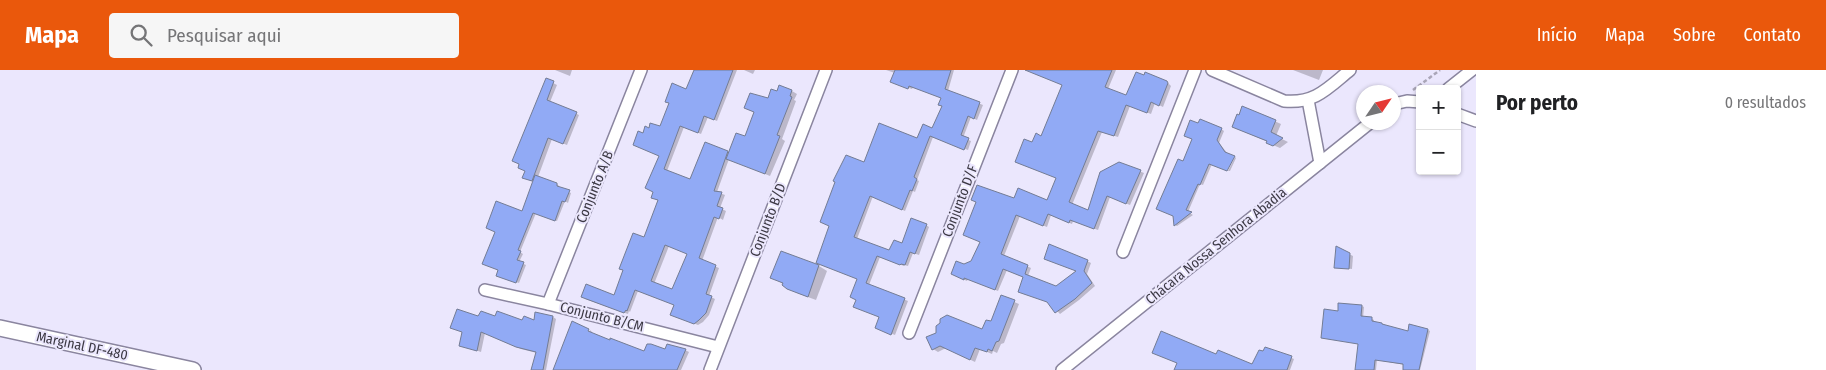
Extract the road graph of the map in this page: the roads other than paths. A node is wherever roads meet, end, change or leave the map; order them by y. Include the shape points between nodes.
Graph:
1 (641, 70) edge
2 (826, 70) edge
3 (1012, 70) edge
4 (1195, 70) edge
5 (1212, 70) edge
6 (1350, 70) edge
7 (1472, 70) edge
8 (1453, 85) edge
9 (1308, 100) junction
10 (1416, 102) edge
11 (1401, 103) edge
12 (1461, 115) edge
13 (1476, 121) edge
14 (1361, 130) edge
15 (1320, 163) junction
16 (1123, 252) dead end
17 (485, 290) dead end
18 (548, 304) junction
19 (0, 328) edge
20 (909, 333) dead end
21 (718, 347) junction
22 (193, 370) edge
23 (710, 370) edge
24 (1062, 370) edge

1 - 18 street, Conjunto A/B
2 - 21 street, Conjunto B/D
3 - 20 street, Conjunto D/F
4 - 16 street
5 - 9 street via 1284,101
6 - 9 street
7 - 8 street
9 - 15 street
10 - 11 street
12 - 13 street
14 - 15 street, Chácara Nossa Senhora Abadia
15 - 24 street, Chácara Nossa Senhora Abadia
17 - 18 street, Conjunto B/CM
18 - 21 street, Conjunto B/CM
19 - 22 street, Marginal DF-480
21 - 23 street, Conjunto B/D

